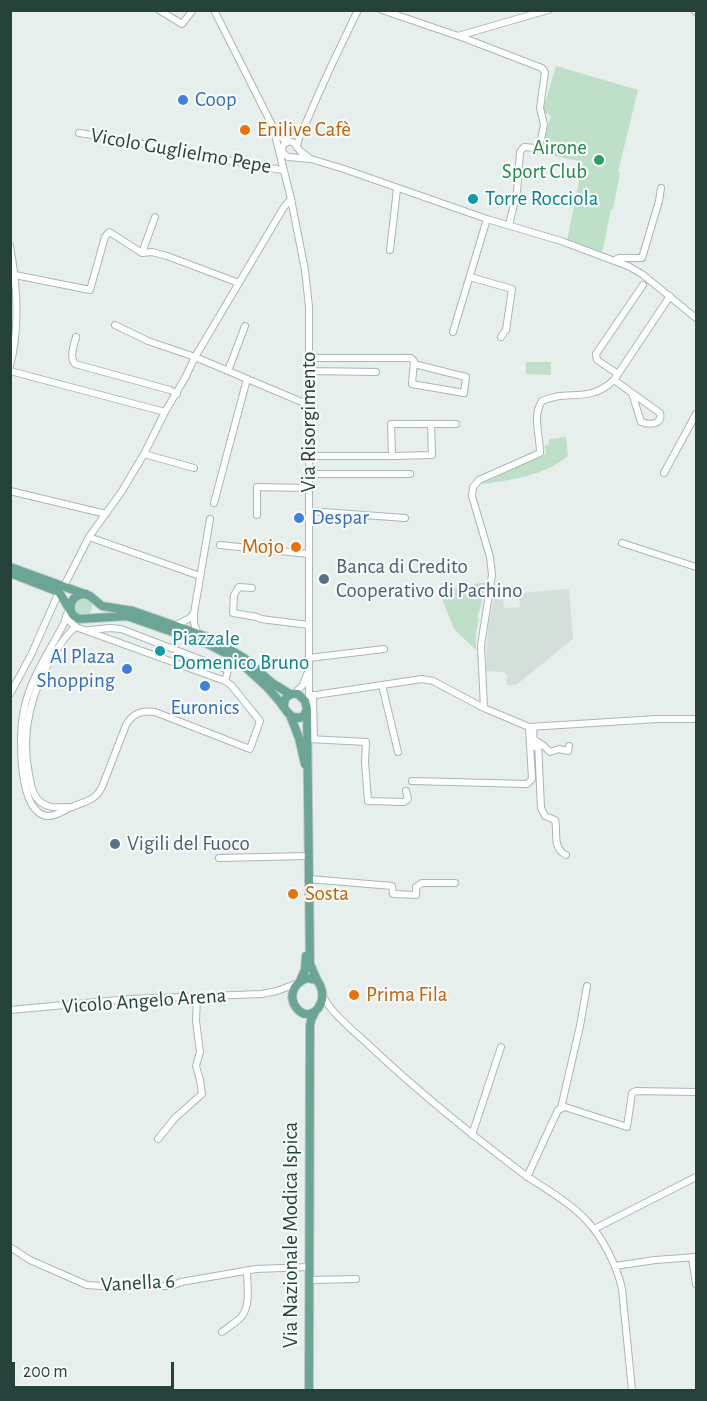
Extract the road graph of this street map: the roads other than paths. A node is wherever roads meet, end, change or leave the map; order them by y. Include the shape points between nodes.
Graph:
1 (159, 10) edge
2 (193, 10) edge
3 (214, 10) edge
4 (358, 10) edge
5 (382, 10) edge
6 (548, 10) edge
7 (457, 36) junction
8 (273, 127) junction
9 (79, 133) dead end
10 (301, 133) junction
11 (289, 141) junction
12 (297, 146) junction
13 (281, 153) junction
14 (292, 157) junction
15 (311, 159) junction
16 (283, 170) junction
17 (285, 178) junction
18 (661, 188) dead end
19 (397, 189) junction
20 (291, 199) junction
21 (155, 218) dead end
22 (487, 219) junction
23 (509, 225) junction
24 (10, 246) edge
25 (390, 250) dead end
26 (142, 253) junction
27 (615, 260) junction
28 (15, 275) junction
29 (470, 277) junction
30 (239, 283) junction
31 (643, 285) dead end
32 (670, 296) junction
33 (696, 318) edge
34 (115, 325) dead end
35 (245, 326) dead end
36 (453, 333) dead end
37 (76, 337) dead end
38 (501, 337) dead end
39 (195, 357) junction
40 (309, 358) junction
41 (414, 364) junction
42 (10, 366) edge
43 (10, 371) edge
44 (228, 371) junction
45 (309, 371) junction
46 (375, 372) dead end
47 (616, 377) junction
48 (247, 379) junction
49 (632, 393) junction
50 (177, 394) junction
51 (309, 405) junction
52 (165, 412) junction
53 (696, 414) edge
54 (431, 424) junction
55 (456, 424) dead end
56 (144, 454) junction
57 (310, 456) junction
58 (392, 456) junction
59 (194, 468) dead end
60 (664, 473) dead end
61 (309, 474) junction
62 (410, 474) dead end
63 (309, 488) junction
64 (10, 491) edge
65 (213, 503) dead end
66 (309, 511) junction
67 (106, 514) junction
68 (257, 515) dead end
69 (405, 518) dead end
70 (210, 519) dead end
71 (89, 537) junction
72 (622, 543) dead end
73 (220, 545) dead end
74 (309, 554) junction
75 (10, 567) edge
76 (696, 567) edge
77 (10, 573) edge
78 (200, 576) junction
79 (252, 588) dead end
80 (62, 589) junction
81 (86, 594) junction
82 (94, 601) junction
83 (69, 610) junction
84 (194, 613) junction
85 (87, 623) junction
86 (309, 625) junction
87 (175, 626) junction
88 (77, 627) junction
89 (198, 634) junction
90 (384, 649) dead end
91 (188, 655) junction
92 (309, 658) junction
93 (184, 666) junction
94 (309, 668) junction
95 (225, 681) junction
96 (382, 685) junction
97 (10, 694) edge
98 (292, 694) junction
99 (311, 695) junction
100 (284, 706) junction
101 (307, 707) junction
102 (484, 708) junction
103 (290, 716) junction
104 (696, 719) edge
105 (531, 727) junction
106 (311, 739) junction
107 (536, 740) junction
108 (569, 746) dead end
109 (398, 752) dead end
110 (412, 781) dead end
111 (406, 791) dead end
112 (308, 792) junction
113 (72, 807) junction
114 (539, 819) dead end
115 (566, 855) dead end
116 (309, 856) junction
117 (219, 858) dead end
118 (309, 879) junction
119 (455, 883) dead end
120 (309, 912) junction
121 (317, 980) junction
122 (299, 983) junction
123 (587, 986) dead end
124 (277, 992) junction
125 (323, 995) junction
126 (197, 996) junction
127 (293, 1001) junction
128 (10, 1010) edge
129 (298, 1011) junction
130 (316, 1011) junction
131 (333, 1011) junction
132 (501, 1047) dead end
133 (309, 1079) junction
134 (696, 1092) edge
135 (561, 1108) junction
136 (472, 1135) junction
137 (158, 1139) dead end
138 (527, 1177) junction
139 (696, 1177) edge
140 (594, 1229) junction
141 (10, 1248) edge
142 (694, 1257) edge
143 (615, 1266) junction
144 (309, 1267) junction
145 (247, 1271) junction
146 (356, 1279) dead end
147 (309, 1281) junction
148 (696, 1284) edge
149 (222, 1332) dead end
150 (309, 1390) edge
151 (632, 1390) edge

1 - 2 street via 182,24
3 - 8 street
4 - 10 street
5 - 7 street
6 - 7 street
7 - 23 street via 545,72 540,144 535,148 524,147 520,152 518,192
8 - 11 street
8 - 13 street, Via Risorgimento
9 - 16 street, Vicolo Guglielmo Pepe
10 - 11 street
10 - 12 street
11 - 12 street
11 - 13 street
12 - 14 street
12 - 15 street
13 - 14 street
13 - 16 street, Via Risorgimento
14 - 15 street
14 - 17 street
15 - 19 street
16 - 17 street, Via Risorgimento
17 - 20 street, Via Risorgimento
18 - 27 street via 642,258
19 - 22 street
19 - 25 street
20 - 30 street
20 - 40 street, Via Risorgimento via 307,284
21 - 26 street
22 - 23 street
22 - 29 street
23 - 27 street
24 - 28 street
26 - 28 street via 109,232 90,290
26 - 30 street via 167,256
27 - 32 street via 642,274
28 - 42 street via 16,318
29 - 36 street
29 - 38 street via 512,289 506,330
30 - 39 street
31 - 47 street via 596,354 597,360
32 - 33 street
32 - 47 street
34 - 39 street
35 - 44 street
37 - 50 street via 72,357 75,364
39 - 44 street
39 - 50 street
40 - 41 street via 411,358
40 - 45 street, Via Risorgimento
41 - 41 street via 412,384 464,393 466,377
43 - 52 street
44 - 48 street
45 - 46 street
45 - 51 street, Via Risorgimento
47 - 49 street
47 - 102 street via 595,393 542,401 537,411 540,453 479,480 473,487 492,575 482,645
48 - 51 street
48 - 65 street
49 - 49 street via 660,413 659,422 641,422
50 - 52 street
51 - 57 street, Via Risorgimento
52 - 56 street
53 - 60 street
54 - 55 street
54 - 58 street via 432,455
54 - 58 street via 391,424
56 - 59 street
56 - 67 street
57 - 58 street
57 - 61 street, Via Risorgimento
61 - 62 street
61 - 63 street, Via Risorgimento
63 - 66 street, Via Risorgimento
63 - 68 street via 257,488
64 - 67 street
66 - 69 street
66 - 74 street, Via Risorgimento
67 - 71 street
70 - 78 street
71 - 78 street
71 - 80 street
72 - 76 street
73 - 74 street
74 - 86 street, Via Risorgimento
75 - 80 main road
77 - 80 main road
78 - 84 street
79 - 86 street via 239,587 234,595 234,613
80 - 81 main road
80 - 83 main road
80 - 97 street
81 - 82 main road
81 - 83 main road via 73,598
82 - 85 main road via 96,611
82 - 87 main road
83 - 85 main road
83 - 88 street via 70,622
83 - 113 street via 28,693 21,754 28,794 35,809 49,816
84 - 87 street
84 - 89 street
85 - 88 street
85 - 91 street via 121,629
85 - 93 street
85 - 100 main road via 127,616 210,645 240,663
86 - 92 street, Via Risorgimento
87 - 89 main road
88 - 113 street via 66,634 41,677 31,703 27,733 28,769 36,798 49,807
89 - 98 main road via 244,658 272,683
90 - 92 street
91 - 93 street
91 - 95 street via 228,670
92 - 94 street, Via Risorgimento
93 - 95 street
94 - 98 street via 303,685
94 - 99 street, Via Risorgimento
95 - 113 street via 260,721 250,749 155,712 139,712 126,724 100,791 94,798
96 - 99 street
96 - 102 street via 433,681
96 - 109 street
98 - 100 main road
98 - 101 main road via 300,696
99 - 101 street
99 - 106 street
100 - 103 main road
101 - 103 main road via 304,716
101 - 106 main road
102 - 105 street
103 - 112 main road via 301,746
104 - 105 street
105 - 107 street
105 - 110 street via 532,779 527,784
106 - 111 street via 366,742 368,801 404,802 408,799
106 - 112 main road
107 - 108 street via 550,752 568,751
107 - 114 street
107 - 115 street via 541,808 545,816 555,820 556,844
112 - 116 main road
116 - 117 street
116 - 118 main road
118 - 119 street via 392,886 393,894 416,895 416,887 422,883
118 - 120 main road
120 - 121 main road via 310,964
120 - 122 main road via 306,964
121 - 122 main road via 307,978
121 - 125 main road
122 - 124 street, Vicolo Angelo Arena
122 - 127 main road
123 - 135 street
124 - 126 street, Vicolo Angelo Arena
124 - 127 street
125 - 130 main road
125 - 131 street
126 - 128 street, Vicolo Angelo Arena
126 - 137 street via 200,1052 196,1066 202,1095
127 - 129 main road
129 - 130 main road
129 - 133 main road via 305,1025
130 - 131 street
130 - 133 main road via 310,1026
131 - 136 street
132 - 136 street
133 - 144 main road, Via Nazionale Modica Ispica
134 - 135 street via 632,1094 627,1127
135 - 138 street
136 - 138 street
138 - 140 street via 581,1214
139 - 140 street
140 - 143 street
141 - 145 street, Vanella 6 via 87,1285 171,1286
142 - 143 street
142 - 148 street
143 - 151 street via 622,1289
144 - 145 street, Vanella 6
144 - 147 main road, Via Nazionale Modica Ispica
145 - 149 street via 244,1313
146 - 147 street
147 - 150 main road, Via Nazionale Modica Ispica

